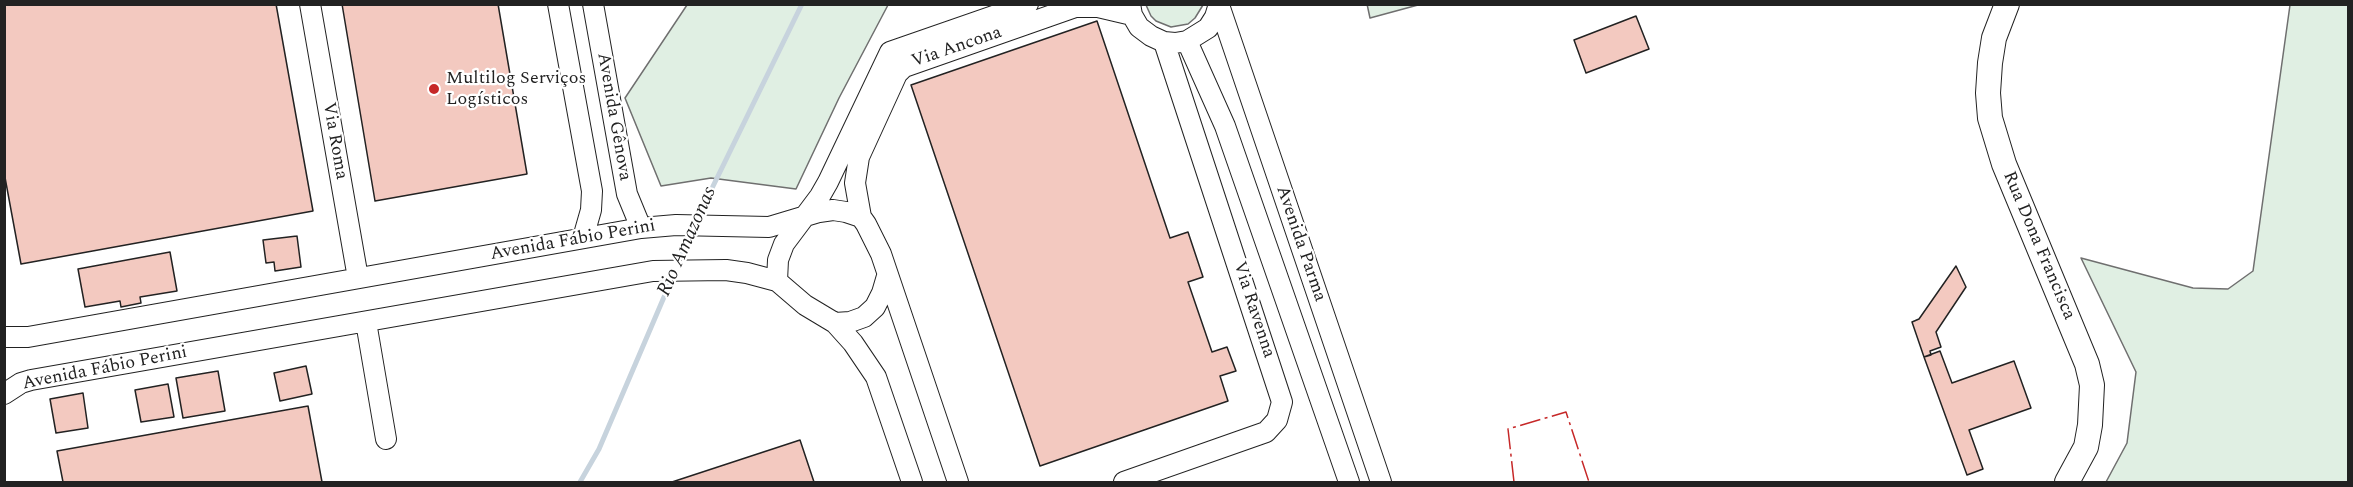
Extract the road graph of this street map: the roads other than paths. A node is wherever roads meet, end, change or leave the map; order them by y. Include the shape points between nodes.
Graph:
1 (310, 4) edge
2 (558, 4) edge
3 (593, 4) edge
4 (1028, 4) edge
5 (2007, 4) edge
6 (1219, 5) edge
7 (1131, 10) edge
8 (1187, 41) junction
9 (1164, 42) junction
10 (804, 217) junction
11 (861, 217) junction
12 (641, 228) junction
13 (583, 238) junction
14 (887, 276) junction
15 (358, 278) junction
16 (777, 281) junction
17 (366, 322) junction
18 (835, 323) junction
19 (4, 337) edge
20 (4, 394) edge
21 (386, 439) dead end
22 (912, 483) edge
23 (958, 483) edge
24 (1124, 483) edge
25 (1349, 483) edge
26 (1382, 483) edge
27 (2067, 483) edge

1 - 15 street, Via Roma
2 - 13 street, Avenida Gênova via 592,191
3 - 12 street, Avenida Gênova via 627,194
4 - 10 street, Via Ancona via 890,52 828,182
5 - 27 main road, Rua Dona Francisca via 1994,38 1990,63 1990,118 2004,164 2087,364 2092,385 2086,447
6 - 8 street via 1208,28
6 - 26 street, Avenida Parma
7 - 9 street via 1139,27
7 - 11 street, Via Ancona via 1075,7 904,67 897,74 859,157 855,183
8 - 9 street
8 - 25 street, Avenida Parma via 1225,126
9 - 24 street, Via Ravenna via 1282,402 1277,420 1266,432
10 - 11 street, Avenida Fábio Perini via 832,210
10 - 12 street, Avenida Fábio Perini via 769,227
10 - 16 street via 784,244
11 - 14 street via 871,232
12 - 13 street, Avenida Fábio Perini
13 - 15 street, Avenida Fábio Perini
14 - 18 street via 882,293 864,317
14 - 23 street
15 - 19 street, Avenida Fábio Perini
16 - 17 street, Avenida Fábio Perini via 747,273 653,271
16 - 18 street, Avenida Fábio Perini via 805,305
17 - 20 street, Avenida Fábio Perini via 32,380
17 - 21 street
18 - 22 street, Avenida Fábio Perini via 876,377

